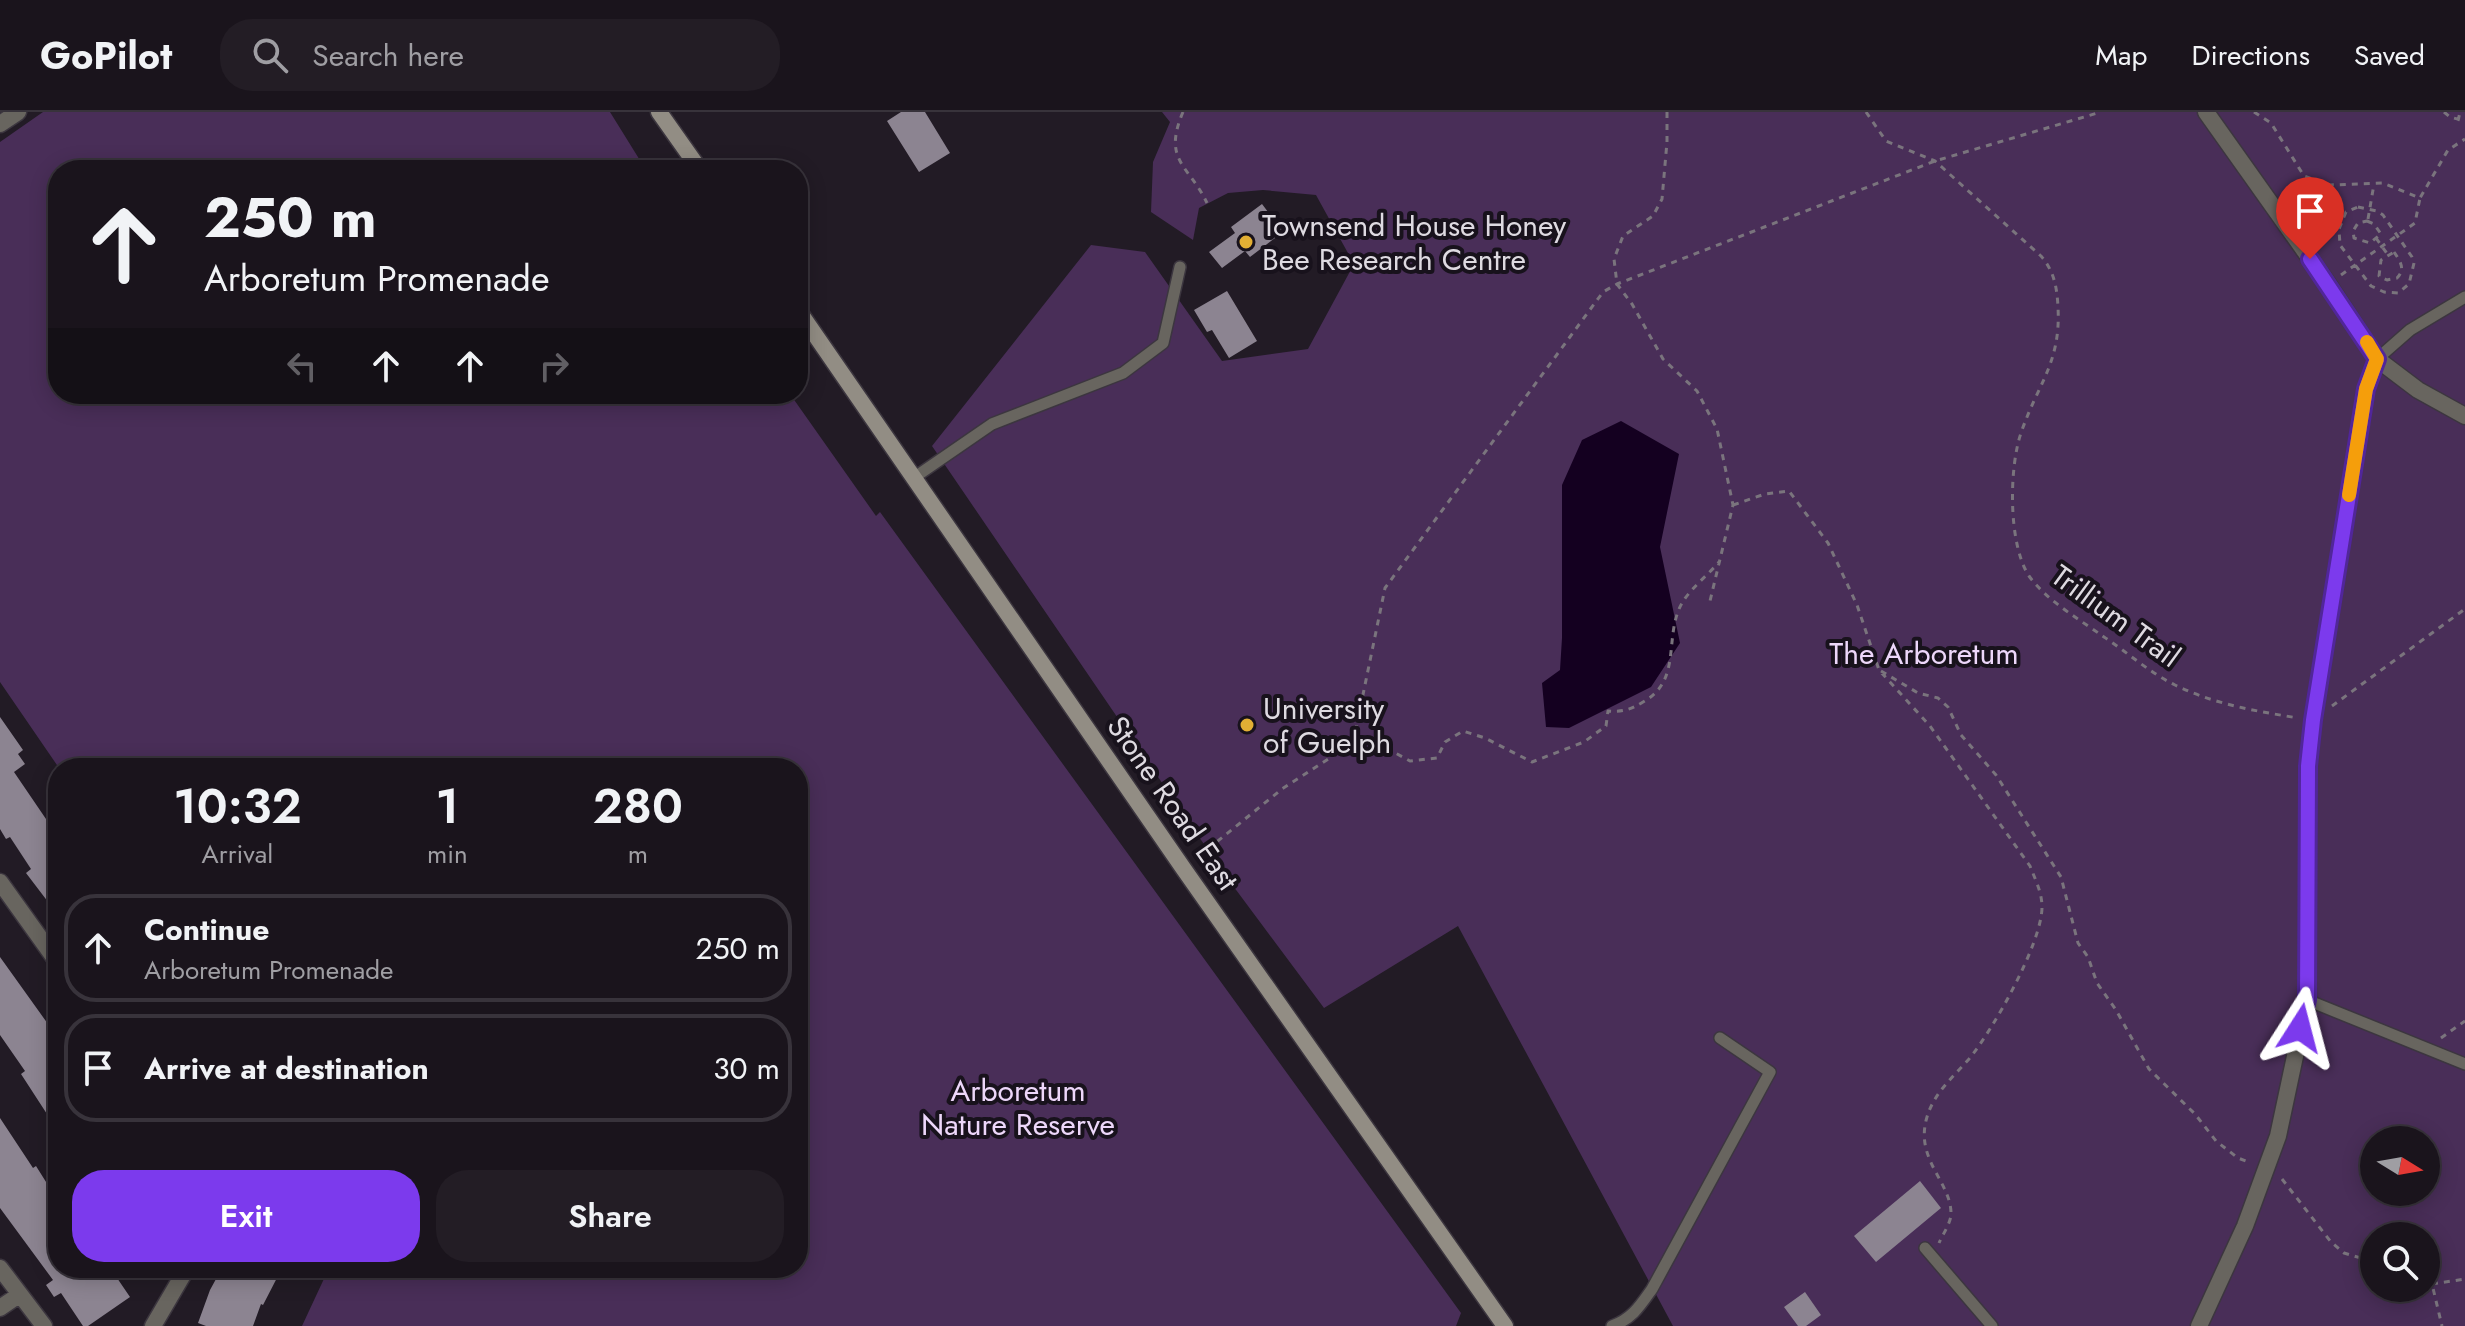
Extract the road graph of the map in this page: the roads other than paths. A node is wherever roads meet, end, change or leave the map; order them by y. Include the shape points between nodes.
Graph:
1 (18, 112) edge
2 (659, 112) edge
3 (2206, 112) edge
4 (0, 124) edge
5 (693, 160) edge
6 (1180, 267) dead end
7 (2465, 297) edge
8 (808, 324) edge
9 (2377, 359) junction
10 (2465, 416) edge
11 (915, 477) junction
12 (0, 882) edge
13 (48, 949) edge
14 (2307, 1000) junction
15 (1720, 1038) dead end
16 (2465, 1064) edge
17 (1929, 1252) road end
18 (0, 1268) edge
19 (181, 1278) edge
20 (19, 1295) junction
21 (0, 1308) edge
22 (44, 1326) edge
23 (153, 1326) edge
24 (1505, 1326) edge
25 (1612, 1326) edge
26 (1992, 1326) edge
27 (2199, 1326) edge

1 - 4 street
2 - 5 main road
3 - 9 street
6 - 11 lane via 1163,343 1123,373 992,424
7 - 9 lane via 2410,330
8 - 11 main road, Stone Road East
9 - 10 street
9 - 14 street via 2366,389 2313,720 2307,805
11 - 24 main road, Stone Road East
12 - 13 street
14 - 16 lane
14 - 27 street via 2267,1170
15 - 25 lane via 1770,1072 1652,1289 1635,1313
17 - 26 lane
18 - 20 street
19 - 23 street
20 - 21 street
20 - 22 street

